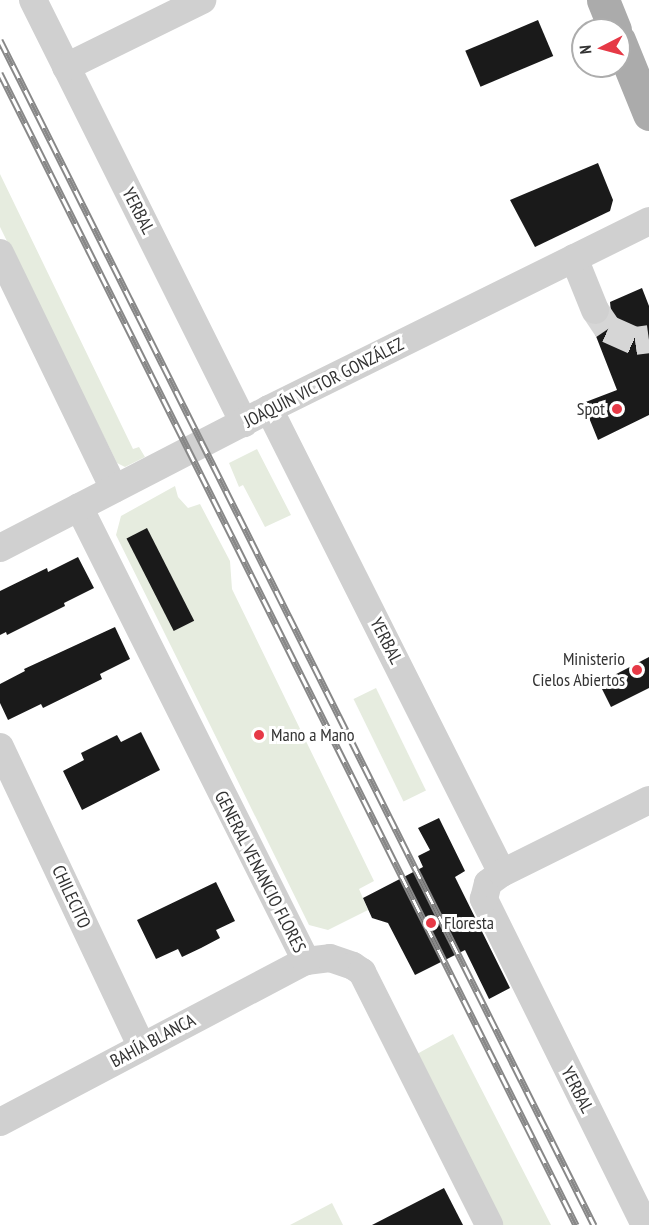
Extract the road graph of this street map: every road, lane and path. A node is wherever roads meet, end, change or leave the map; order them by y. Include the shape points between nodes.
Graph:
1 (33, 0) edge
2 (202, 0) edge
3 (603, 0) edge
4 (610, 18) edge
5 (66, 67) junction
6 (631, 70) edge
7 (649, 114) edge
8 (649, 221) edge
9 (0, 253) edge
10 (574, 258) junction
11 (595, 310) tunnel mouth
12 (269, 409) junction
13 (244, 423) junction
14 (114, 489) junction
15 (79, 507) junction
16 (0, 548) edge
17 (0, 747) edge
18 (649, 801) edge
19 (494, 881) junction
20 (306, 961) junction
21 (142, 1047) junction
22 (0, 1122) edge
23 (489, 1225) edge
24 (645, 1225) edge

1 - 5 street, YERBAL
2 - 5 street
3 - 4 main road
5 - 13 street, YERBAL
6 - 7 main road
8 - 10 street, JOAQUÍN VICTOR GONZÁLEZ
9 - 14 street
10 - 11 street
10 - 12 street, JOAQUÍN VICTOR GONZÁLEZ
12 - 13 street, JOAQUÍN VICTOR GONZÁLEZ
12 - 19 street, YERBAL
13 - 14 street, JOAQUÍN VICTOR GONZÁLEZ
14 - 15 street, JOAQUÍN VICTOR GONZÁLEZ
15 - 16 street, JOAQUÍN VICTOR GONZÁLEZ
15 - 20 street, GENERAL VENANCIO FLORES
17 - 21 street, CHILECITO
18 - 19 street
19 - 24 street, YERBAL via 484,899 490,914
20 - 21 street, BAHÍA BLANCA
20 - 23 street, GENERAL VENANCIO FLORES via 330,958 362,972
21 - 22 street, BAHÍA BLANCA

